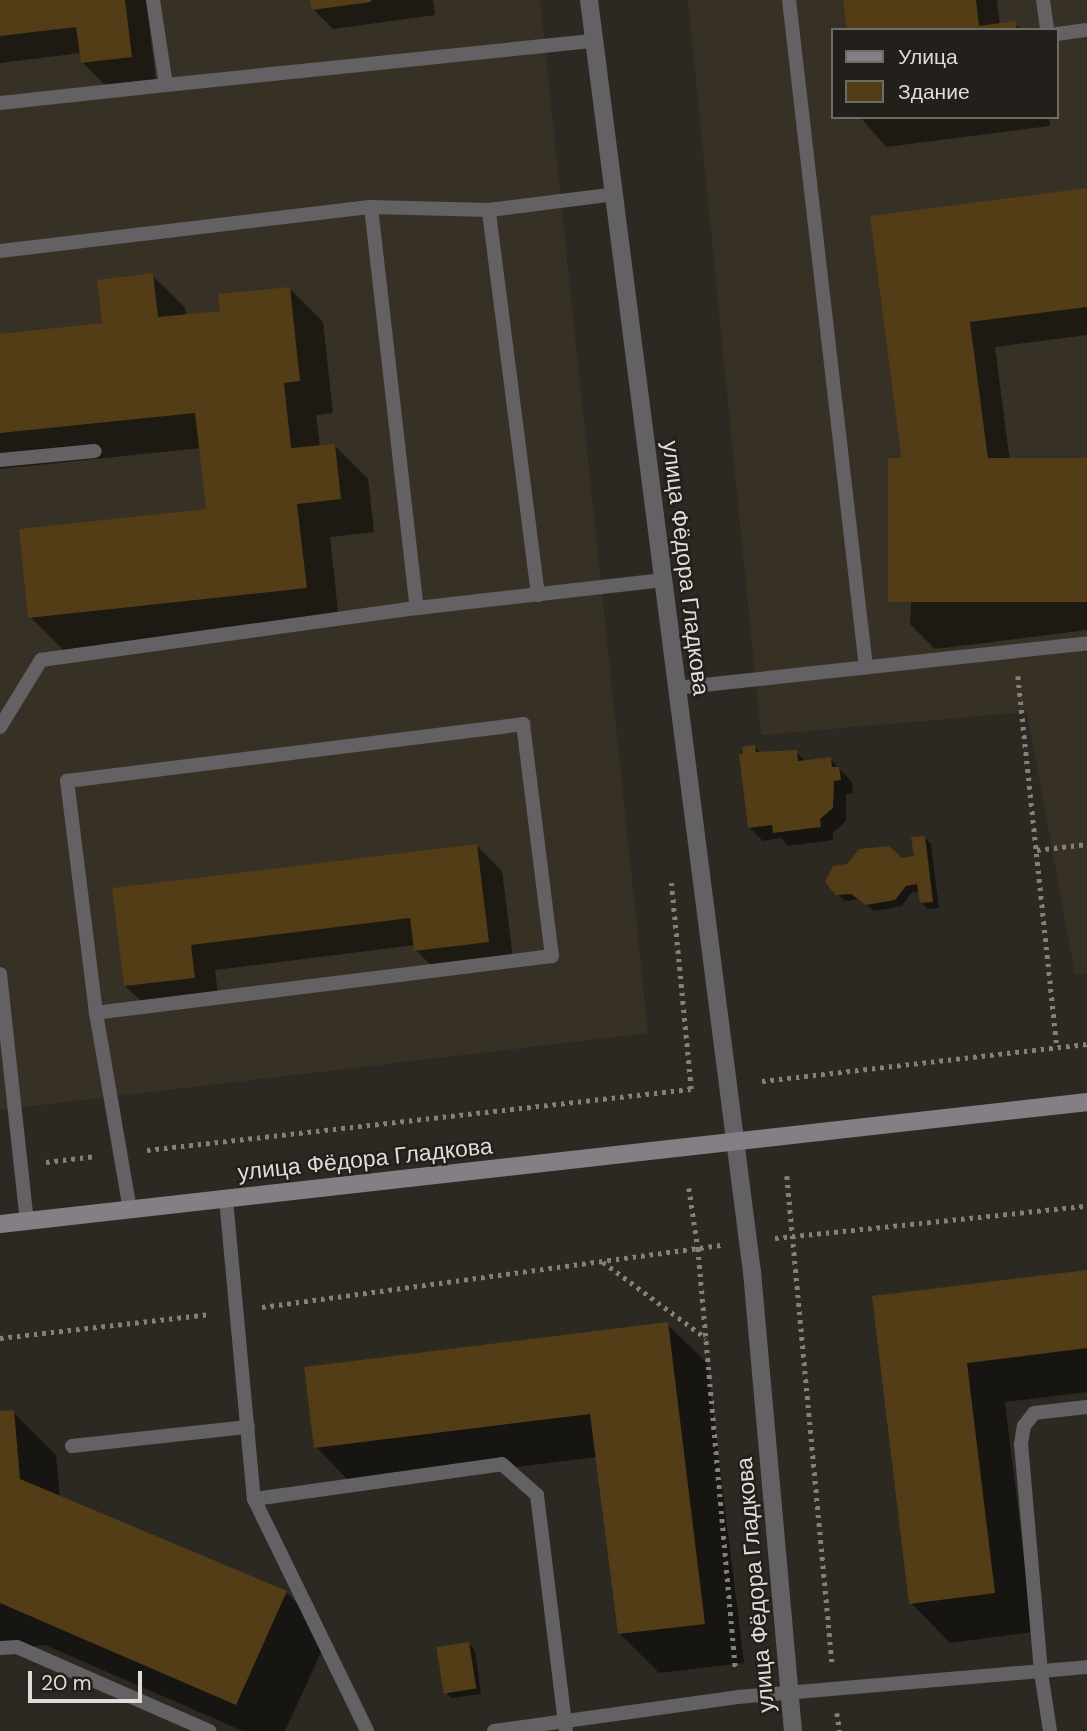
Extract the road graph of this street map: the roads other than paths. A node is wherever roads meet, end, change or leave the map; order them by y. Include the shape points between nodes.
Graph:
1 (153, 0) edge
2 (589, 0) edge
3 (789, 0) edge
4 (1042, 0) edge
5 (1047, 28) edge
6 (1087, 30) edge
7 (1059, 34) edge
8 (594, 41) junction
9 (166, 85) junction
10 (0, 103) edge
11 (615, 194) junction
12 (371, 207) junction
13 (488, 210) junction
14 (0, 251) edge
15 (95, 451) dead end
16 (0, 460) edge
17 (663, 580) junction
18 (538, 595) junction
19 (417, 608) junction
20 (1087, 643) edge
21 (866, 668) junction
22 (676, 688) junction
23 (0, 727) edge
24 (0, 974) edge
25 (96, 1013) junction
26 (1087, 1102) edge
27 (735, 1143) junction
28 (226, 1199) junction
29 (130, 1210) junction
30 (27, 1221) junction
31 (0, 1224) edge
32 (1087, 1407) edge
33 (248, 1427) junction
34 (72, 1446) dead end
35 (254, 1499) junction
36 (0, 1648) edge
37 (1087, 1667) edge
38 (1041, 1672) junction
39 (788, 1692) junction
40 (566, 1726) edge
41 (209, 1731) edge
42 (367, 1731) edge
43 (494, 1731) edge
44 (793, 1731) edge
45 (1050, 1731) edge

1 - 9 lane
2 - 8 street, улица Фёдора Гладкова
3 - 21 lane
4 - 5 lane
6 - 7 lane
8 - 9 lane
8 - 11 street, улица Фёдора Гладкова
9 - 10 lane
11 - 13 lane
11 - 17 street, улица Фёдора Гладкова
12 - 13 lane
12 - 14 lane
12 - 19 lane
13 - 18 lane
15 - 16 lane
17 - 18 lane
17 - 22 street, улица Фёдора Гладкова
18 - 19 lane
19 - 23 lane via 41,660
20 - 21 lane
21 - 22 lane
22 - 27 street, улица Фёдора Гладкова
24 - 30 lane
25 - 25 lane via 552,956 523,724 67,781
25 - 29 lane
26 - 27 street, улица Фёдора Гладкова
27 - 28 street, улица Фёдора Гладкова
27 - 39 street, улица Фёдора Гладкова via 748,1241
28 - 29 street, улица Фёдора Гладкова
28 - 33 lane
29 - 30 street, улица Фёдора Гладкова
30 - 31 street, улица Фёдора Гладкова
32 - 38 lane via 1034,1413 1022,1435
33 - 34 lane
33 - 35 lane
35 - 40 lane via 502,1464 537,1495
35 - 42 lane
36 - 41 lane via 17,1647
37 - 38 lane
38 - 39 lane
38 - 45 lane
39 - 40 lane
39 - 44 street, улица Фёдора Гладкова
40 - 43 lane

